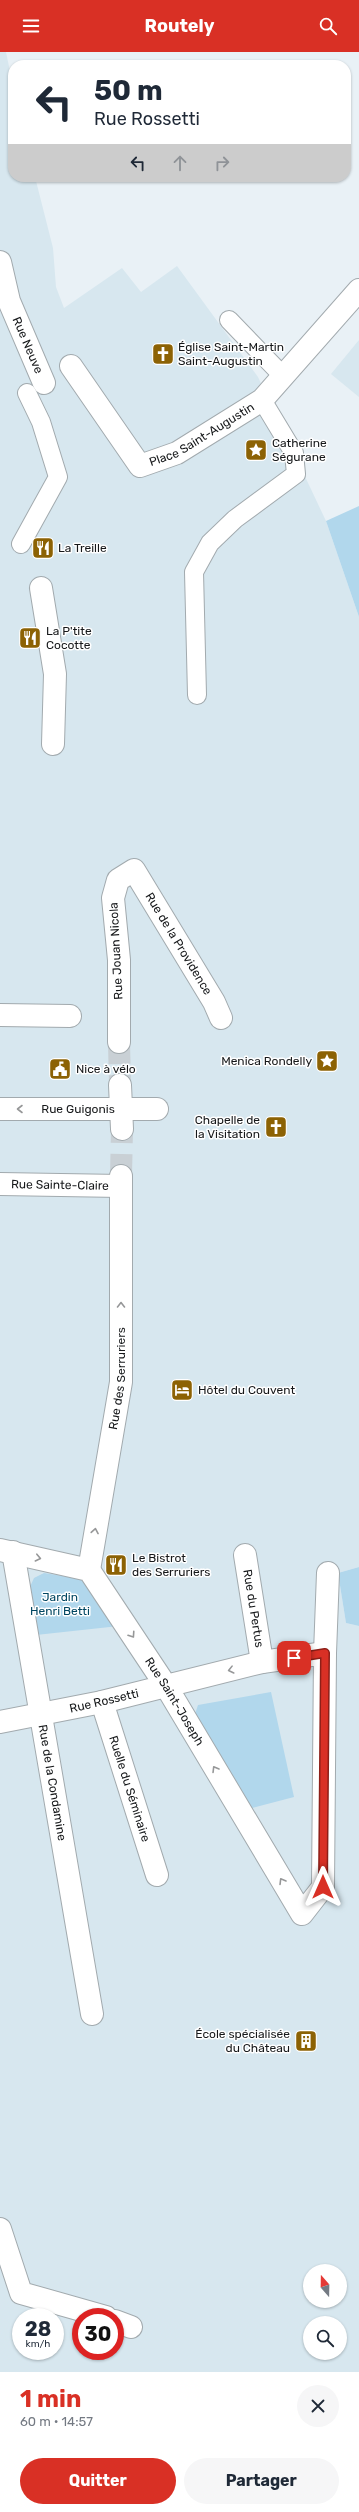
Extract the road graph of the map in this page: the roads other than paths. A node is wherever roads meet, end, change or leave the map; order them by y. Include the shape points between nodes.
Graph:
1 (0, 262) edge
2 (359, 290) edge
3 (229, 320) dead end
4 (72, 366) dead end
5 (283, 376) junction
6 (35, 388) joint
7 (262, 400) junction
8 (21, 544) dead end
9 (41, 588) dead end
10 (197, 695) dead end
11 (54, 744) dead end
12 (134, 870) joint
13 (0, 1015) edge
14 (70, 1016) dead end
15 (221, 1018) dead end
16 (119, 1042) tunnel mouth
17 (120, 1085) tunnel mouth
18 (0, 1109) edge
19 (157, 1109) dead end
20 (121, 1119) junction
21 (121, 1181) joint
22 (0, 1184) edge
23 (6, 1551) edge
24 (245, 1555) dead end
25 (89, 1570) junction
26 (328, 1574) dead end
27 (325, 1653) junction
28 (262, 1662) junction
29 (166, 1686) junction
30 (102, 1702) junction
31 (39, 1715) junction
32 (0, 1722) edge
33 (157, 1875) dead end
34 (92, 2014) dead end
35 (0, 2229) edge
36 (74, 2308) edge

1 - 6 street, Rue Neuve
2 - 5 street, Place Saint-Augustin
3 - 5 lane
4 - 7 street, Place Saint-Augustin via 140,466 177,453
5 - 7 street, Place Saint-Augustin
6 - 8 lane via 41,422 58,477
7 - 10 lane via 294,453 296,474 225,528 210,543 194,572
9 - 11 street via 55,674
12 - 15 street, Rue de la Providence via 214,1002
12 - 16 street, Rue Jouan Nicola via 118,880 113,898 119,960
13 - 14 street
17 - 20 street
20 -> 18 street, Rue Guigonis
19 - 20 street, Rue Guigonis
21 - 22 street, Rue Sainte-Claire
25 -> 21 street, Rue des Serruriers via 121,1382
23 -> 25 street
23 - 31 street, Rue de la Condamine
24 - 28 street, Rue du Pertus
25 -> 29 street, Rue Saint-Joseph
26 - 27 street
27 - 28 street, Rue Rossetti
27 -> 29 street, Rue Saint-Joseph via 323,1887 302,1914
28 -> 29 street, Rue Rossetti
29 - 30 street, Rue Rossetti
30 - 31 street, Rue Rossetti
30 - 33 street, Ruelle du Séminaire
31 - 32 street, Rue Rossetti
31 - 34 street, Rue de la Condamine
35 - 36 street via 21,2293

